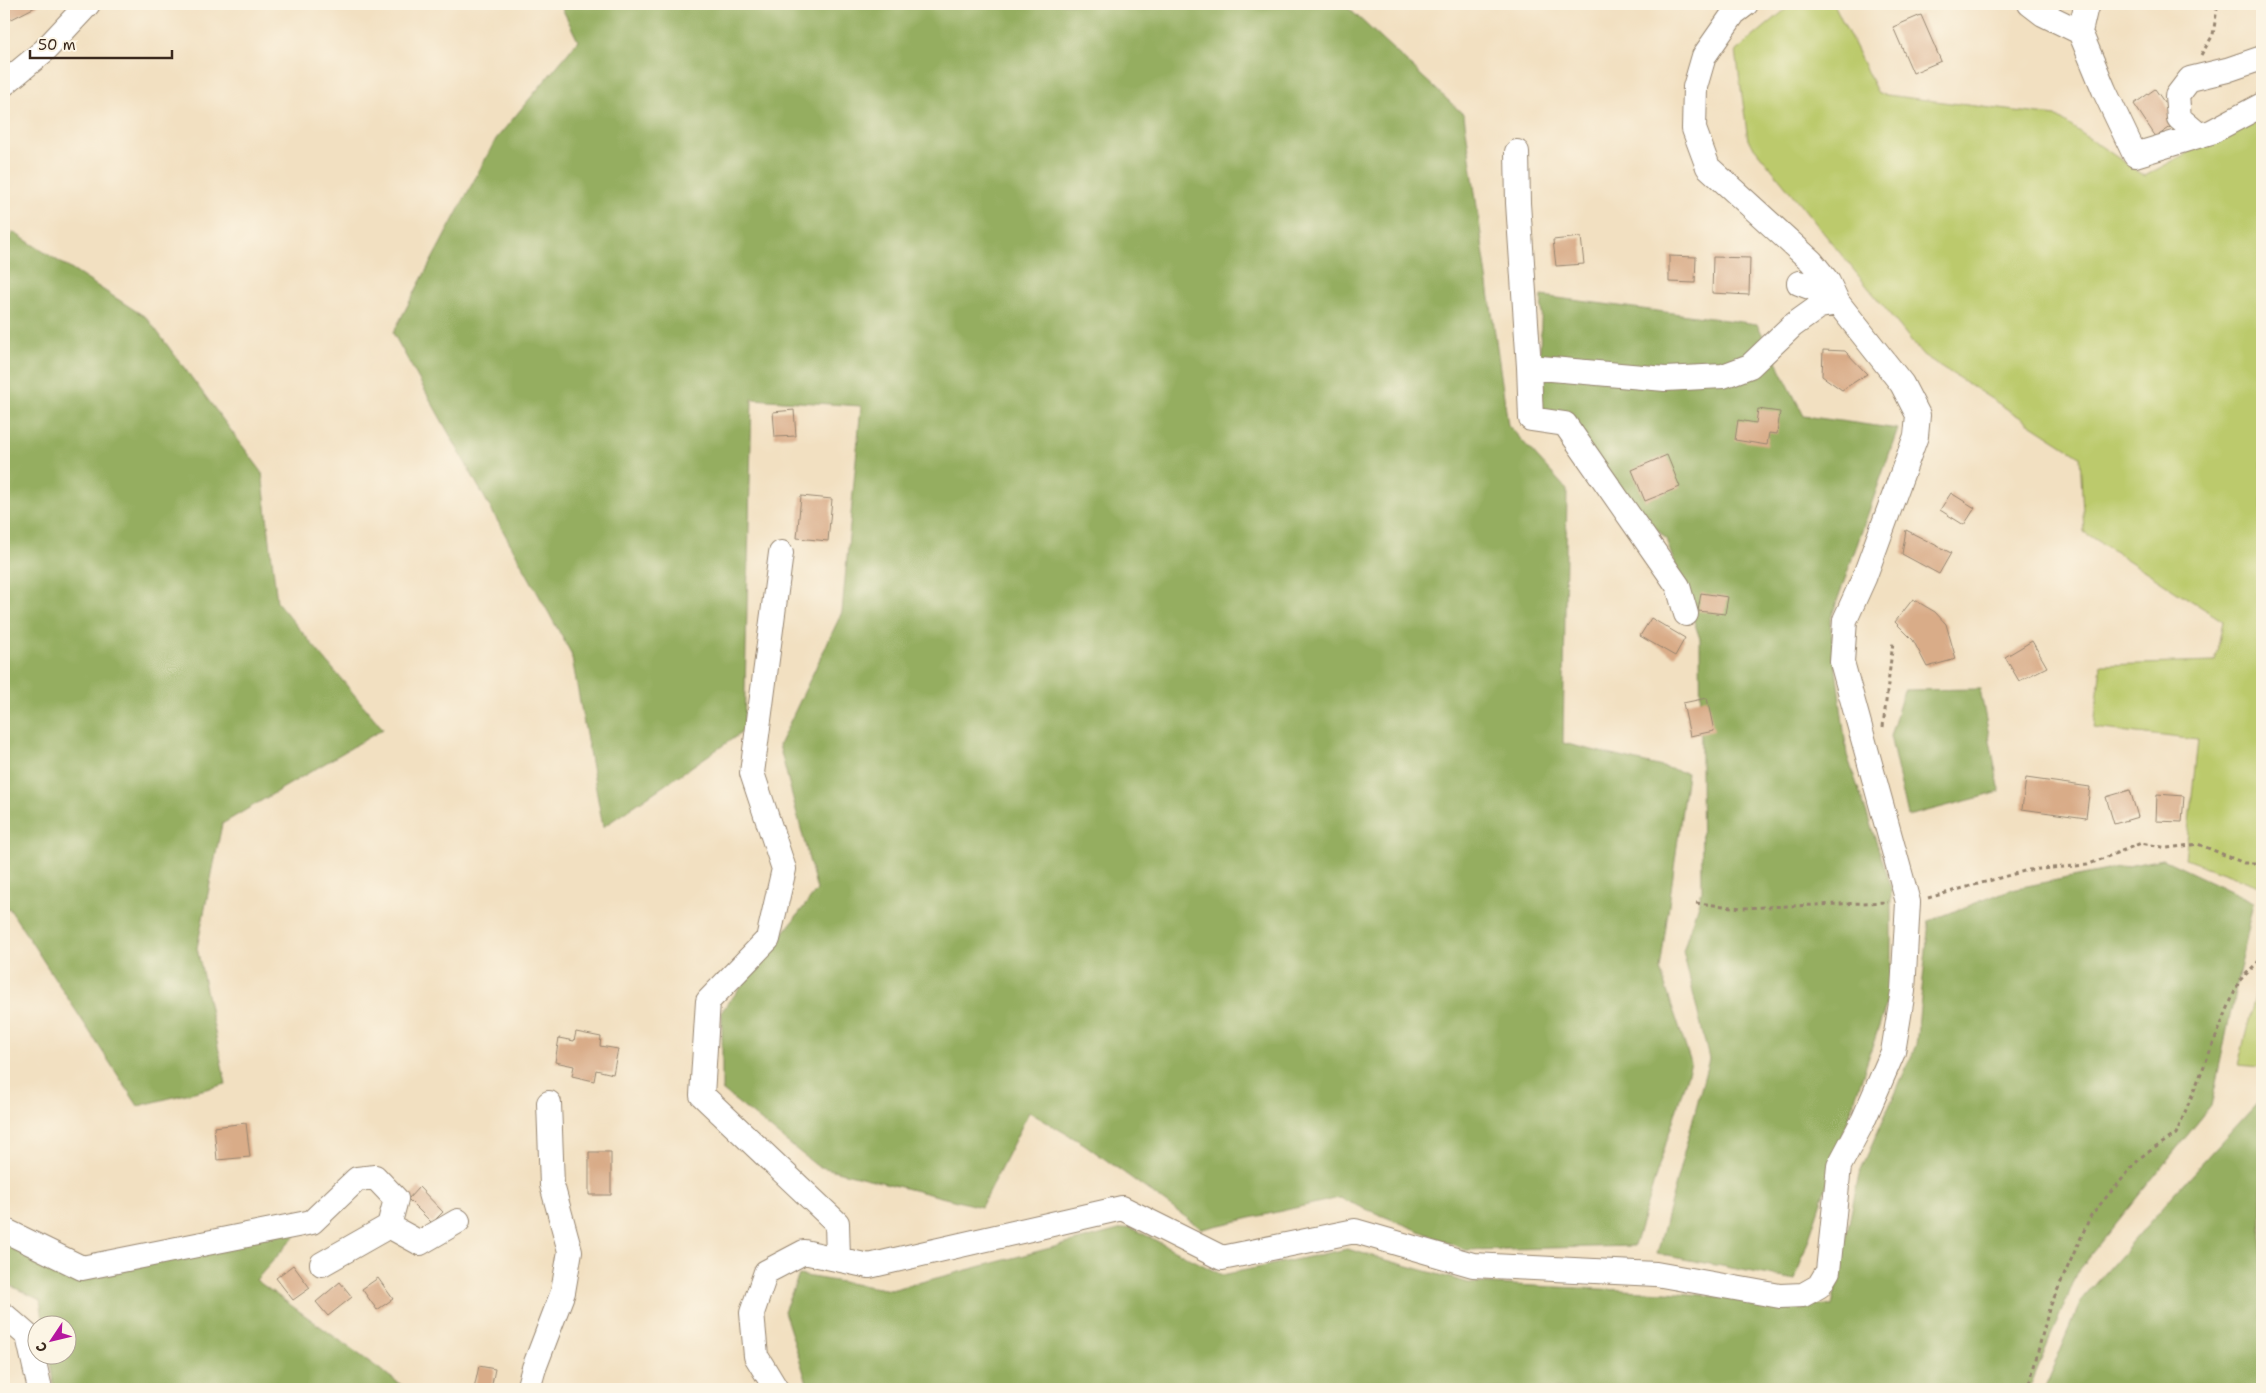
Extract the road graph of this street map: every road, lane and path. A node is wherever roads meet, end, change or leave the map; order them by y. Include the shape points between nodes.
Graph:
1 (88, 4) edge
2 (1746, 4) edge
3 (2030, 4) edge
4 (2088, 4) edge
5 (2213, 4) edge
6 (2080, 32) junction
7 (2213, 36) dead end
8 (2262, 58) edge
9 (4, 84) edge
10 (2262, 106) edge
11 (2198, 134) junction
12 (1517, 152) dead end
13 (1799, 283) dead end
14 (1838, 303) junction
15 (1529, 367) junction
16 (781, 553) dead end
17 (1686, 614) dead end
18 (2262, 863) edge
19 (1908, 902) junction
20 (1696, 903) dead end
21 (2262, 958) edge
22 (549, 1103) dead end
23 (458, 1221) dead end
24 (389, 1226) junction
25 (4, 1230) edge
26 (838, 1259) junction
27 (322, 1264) dead end
28 (4, 1315) edge
29 (40, 1389) edge
30 (528, 1389) edge
31 (776, 1389) edge
32 (2025, 1389) edge

1 - 9 street via 45,50
2 - 14 street via 1734,13 1704,56 1695,87 1694,129 1708,166 1811,261 1828,282
3 - 6 street
4 - 6 street
5 - 7 path via 2217,8
6 - 11 street via 2135,155
8 - 11 street via 2190,79 2177,96 2179,118
10 - 11 street via 2211,132
12 - 15 street
13 - 14 street
14 - 15 street via 1820,306 1792,326 1750,366 1723,376 1666,379
14 - 19 street via 1902,384 1918,415 1916,436 1864,578 1845,620 1842,662
15 - 17 street via 1530,419 1565,424 1678,586
16 - 26 street via 752,773 784,869 768,938 708,1001 702,1096 837,1223
18 - 19 path via 2244,863 2198,844 2167,848 2141,843 2088,865 2028,870
19 - 20 path via 1742,908
19 - 26 street via 1903,991 1893,1052 1839,1166 1828,1271 1819,1286 1803,1295 1780,1296 1656,1274 1473,1265 1355,1231 1222,1258 1122,1208 869,1266
21 - 32 path via 2239,981 2176,1134 2140,1157 2092,1215 2049,1310 2030,1382
22 - 30 street via 552,1185 570,1251 563,1292
23 - 24 street via 420,1243
24 - 25 street via 396,1199 375,1178 357,1179 312,1222 82,1268
24 - 27 street
26 - 31 street via 804,1252 766,1272 752,1313 756,1356
28 - 29 street via 28,1336

